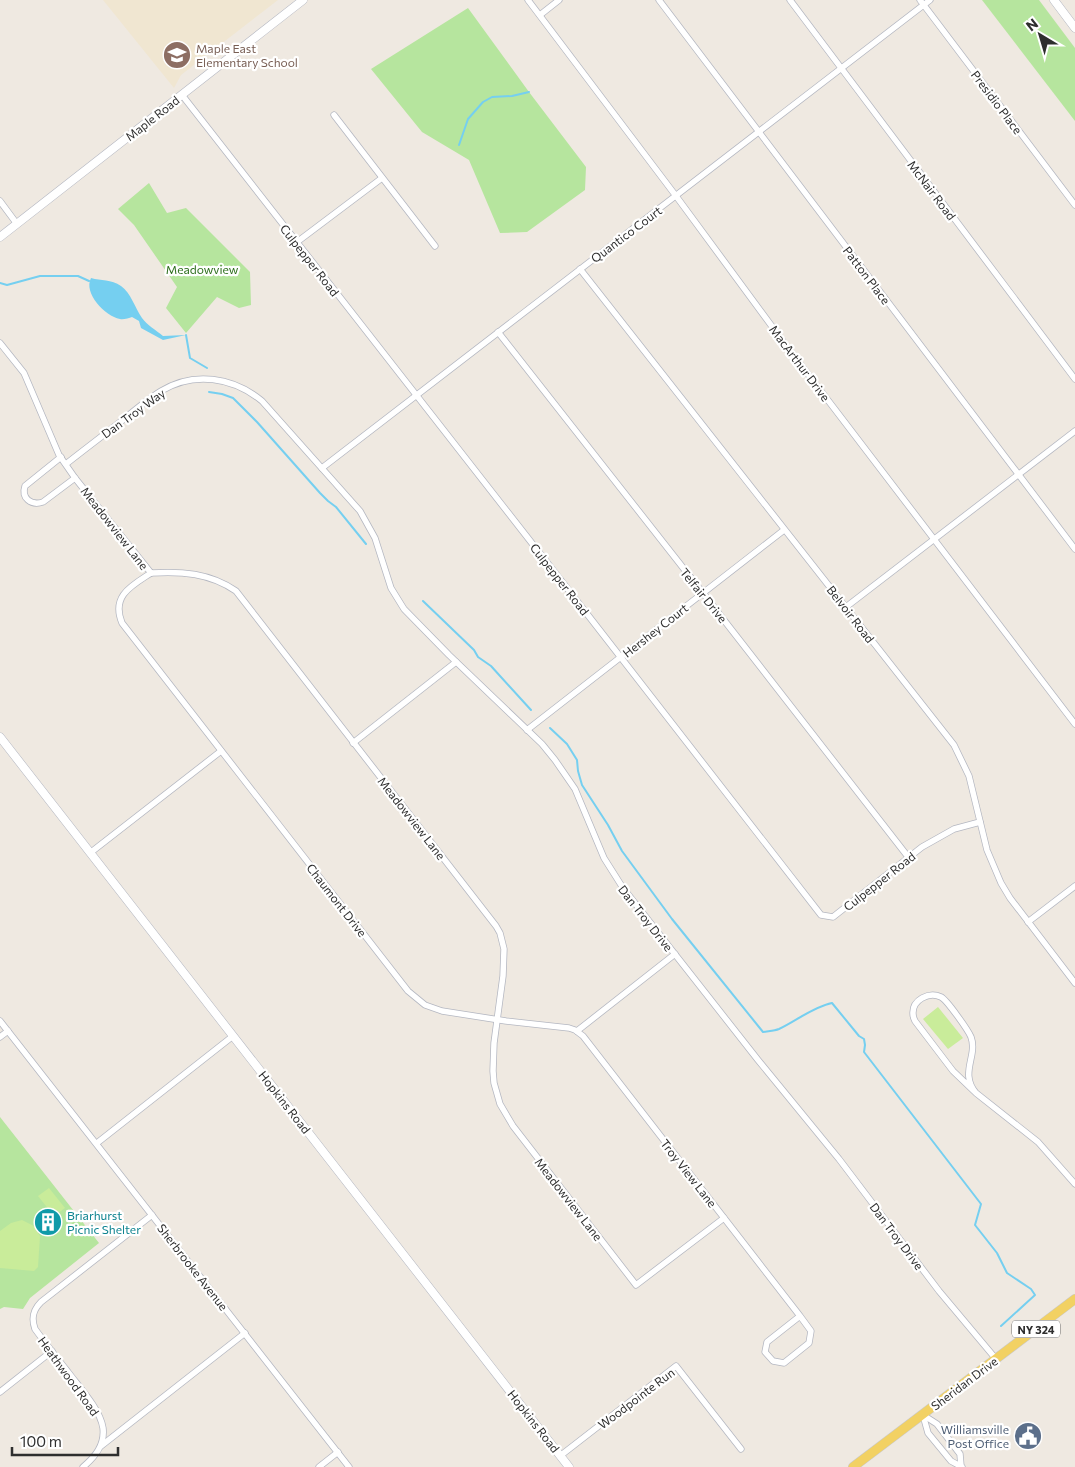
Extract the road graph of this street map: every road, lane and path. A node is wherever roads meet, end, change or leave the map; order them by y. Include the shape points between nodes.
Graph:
1 (304, 0) edge
2 (528, 0) edge
3 (559, 0) edge
4 (659, 0) edge
5 (790, 0) edge
6 (930, 0) edge
7 (1054, 0) edge
8 (922, 2) edge
9 (540, 15) junction
10 (1075, 28) edge
11 (841, 68) junction
12 (182, 96) junction
13 (334, 115) dead end
14 (758, 132) junction
15 (382, 178) junction
16 (676, 196) junction
17 (0, 201) edge
18 (1075, 205) edge
19 (17, 224) junction
20 (0, 236) edge
21 (297, 242) junction
22 (435, 246) dead end
23 (580, 269) junction
24 (498, 332) junction
25 (0, 343) edge
26 (1075, 379) edge
27 (415, 396) junction
28 (1075, 431) edge
29 (60, 457) junction
30 (66, 464) junction
31 (322, 468) junction
32 (1019, 474) junction
33 (75, 478) junction
34 (784, 530) junction
35 (934, 540) junction
36 (1075, 549) edge
37 (151, 573) junction
38 (702, 593) junction
39 (846, 607) junction
40 (621, 656) junction
41 (456, 662) junction
42 (1075, 724) edge
43 (527, 730) junction
44 (0, 737) edge
45 (353, 743) junction
46 (221, 751) junction
47 (980, 822) junction
48 (90, 853) junction
49 (909, 858) junction
50 (1075, 886) edge
51 (1028, 922) junction
52 (675, 954) junction
53 (1075, 983) edge
54 (497, 1020) junction
55 (0, 1021) edge
56 (8, 1031) junction
57 (577, 1031) junction
58 (233, 1036) junction
59 (0, 1038) edge
60 (976, 1093) junction
61 (97, 1143) junction
62 (1075, 1184) edge
63 (152, 1215) junction
64 (724, 1218) junction
65 (1075, 1299) edge
66 (800, 1316) junction
67 (245, 1333) junction
68 (52, 1351) junction
69 (996, 1359) junction
70 (0, 1392) edge
71 (923, 1415) junction
72 (101, 1446) junction
73 (741, 1449) dead end
74 (338, 1452) junction
75 (560, 1456) junction
76 (961, 1466) edge
77 (82, 1467) edge
78 (318, 1467) edge
79 (349, 1467) edge
80 (569, 1467) edge
81 (853, 1467) edge

1 - 12 street, Maple Road
2 - 9 street, MacArthur Drive
3 - 9 street
4 - 14 street, Patton Place
5 - 11 street, McNair Road
6 - 8 street, Quantico Court
7 - 10 street
8 - 11 street, Quantico Court
8 - 18 street, Presidio Place
9 - 16 street, MacArthur Drive
11 - 14 street, Quantico Court
11 - 26 street, McNair Road
12 - 19 street, Maple Road
12 - 21 street, Culpepper Road
13 - 15 street
14 - 16 street, Quantico Court
14 - 32 street, Patton Place
15 - 21 street
15 - 22 street
16 - 23 street, Quantico Court
16 - 35 street, MacArthur Drive
17 - 19 street
19 - 20 street, Maple Road
21 - 27 street, Culpepper Road
23 - 24 street, Quantico Court
23 - 34 street, Belvoir Road
24 - 27 street, Quantico Court
24 - 38 street, Telfair Drive
25 - 29 street, Meadowview Lane via 24,374
27 - 31 street, Quantico Court
27 - 40 street, Culpepper Road
28 - 32 street
29 - 30 street, Meadowview Lane
29 - 33 street via 25,486 26,498 37,504 43,502
30 - 31 street, Dan Troy Way via 163,390 189,380 214,379 233,384 262,401
30 - 33 street, Meadowview Lane
31 - 41 street, Dan Troy Drive via 368,524 396,599
32 - 35 street
32 - 36 street, Patton Place
33 - 37 street, Meadowview Lane
34 - 38 street, Hershey Court
34 - 39 street, Belvoir Road
35 - 39 street
35 - 42 street, MacArthur Drive
37 - 45 street, Meadowview Lane via 200,575 236,591
37 - 46 street, Chaumont Drive via 127,589 122,597 118,609 122,623
38 - 40 street, Hershey Court
38 - 49 street, Telfair Drive
39 - 47 street, Belvoir Road via 954,745 970,776
40 - 43 street, Hershey Court
40 - 49 street, Culpepper Road via 821,915 833,917
41 - 43 street, Dan Troy Drive
41 - 45 street
43 - 52 street, Dan Troy Drive via 568,777 613,874
44 - 48 street, Hopkins Road
45 - 54 street, Meadowview Lane via 500,933 504,949
46 - 48 street
46 - 54 street, Chaumont Drive via 408,991 434,1008
47 - 49 street, Culpepper Road via 960,826 938,837
47 - 51 street, Belvoir Road via 993,867
48 - 58 street, Hopkins Road
50 - 51 street
51 - 53 street, Belvoir Road
52 - 57 street
52 - 69 street, Dan Troy Drive
54 - 57 street, Chaumont Drive
54 - 64 street, Meadowview Lane via 492,1071 496,1092 506,1115 636,1285
55 - 56 street, Sherbrooke Avenue
56 - 59 street
56 - 61 street, Sherbrooke Avenue
57 - 64 street, Troy View Lane
58 - 61 street
58 - 75 street, Hopkins Road
60 - 60 street via 969,1085 972,1040 968,1031 942,998 926,996 914,1006 915,1021 953,1071
60 - 62 street via 1038,1142
61 - 63 street, Sherbrooke Avenue
63 - 67 street, Sherbrooke Avenue
63 - 68 street, Heathwood Road via 37,1306 33,1317 35,1329
64 - 66 street, Troy View Lane
65 - 69 main road, Sheridan Drive / NY 324
66 - 66 street, Troy View Lane via 811,1331 809,1343 784,1363 773,1361 765,1352 768,1342
67 - 72 street
67 - 74 street, Sherbrooke Avenue
68 - 70 street
68 - 72 street, Heathwood Road via 98,1412 103,1429
69 - 71 main road, Sheridan Drive / NY 324
71 - 76 street via 929,1434 951,1461
71 - 76 street via 936,1424 960,1454
71 - 81 main road, Sheridan Drive / NY 324
72 - 77 street via 92,1460
73 - 75 street, Woodpointe Run via 676,1366
74 - 78 street
74 - 79 street, Sherbrooke Avenue
75 - 80 street, Hopkins Road

